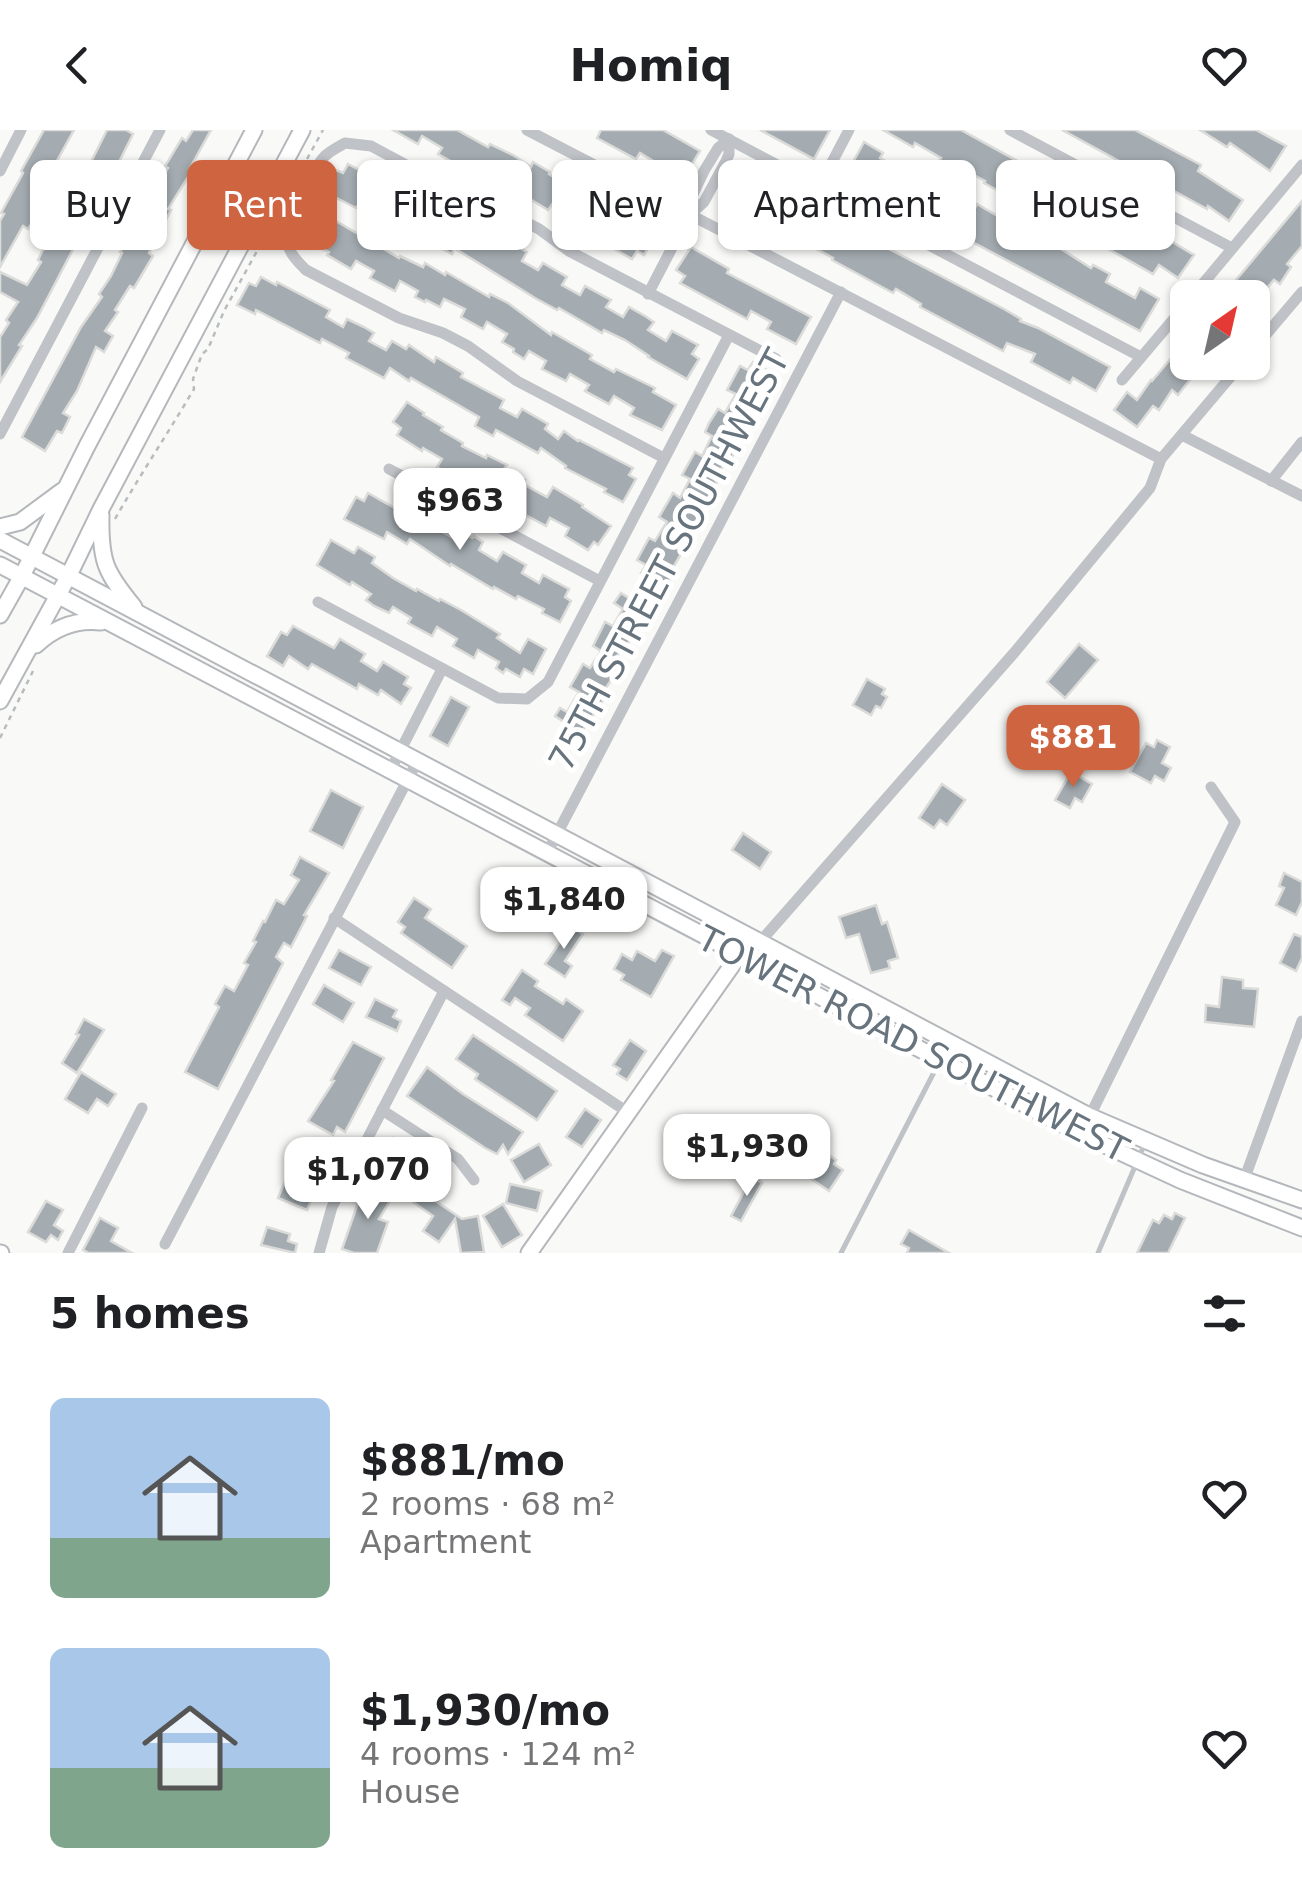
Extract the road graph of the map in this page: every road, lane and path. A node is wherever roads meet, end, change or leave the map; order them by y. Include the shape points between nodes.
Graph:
1 (22, 130) edge
2 (160, 130) edge
3 (254, 130) edge
4 (302, 130) edge
5 (323, 130) edge
6 (527, 130) edge
7 (711, 130) edge
8 (849, 130) edge
9 (1010, 130) edge
10 (728, 139) junction
11 (307, 160) edge
12 (584, 160) edge
13 (767, 160) edge
14 (833, 160) edge
15 (1302, 166) edge
16 (0, 171) edge
17 (698, 207) edge
18 (698, 220) edge
19 (1232, 248) junction
20 (258, 250) edge
21 (671, 250) edge
22 (937, 250) edge
23 (1206, 280) edge
24 (841, 292) junction
25 (1302, 292) edge
26 (648, 294) junction
27 (1170, 323) edge
28 (1270, 330) edge
29 (729, 335) junction
30 (1141, 357) junction
31 (776, 359) dead end
32 (1122, 380) dead end
33 (1227, 380) edge
34 (0, 434) edge
35 (1182, 435) junction
36 (1302, 442) edge
37 (664, 458) junction
38 (1161, 460) junction
39 (389, 468) dead end
40 (1271, 481) junction
41 (66, 488) junction
42 (1302, 496) edge
43 (101, 509) junction
44 (112, 524) dead end
45 (0, 526) edge
46 (0, 540) edge
47 (31, 557) junction
48 (0, 565) edge
49 (22, 576) junction
50 (68, 577) junction
51 (600, 581) junction
52 (58, 595) junction
53 (318, 602) dead end
54 (140, 614) junction
55 (0, 615) edge
56 (110, 623) junction
57 (29, 661) junction
58 (442, 670) junction
59 (0, 701) edge
60 (0, 738) edge
61 (401, 752) junction
62 (418, 760) junction
63 (390, 771) junction
64 (407, 780) junction
65 (1211, 787) dead end
66 (557, 834) junction
67 (546, 852) junction
68 (334, 918) junction
69 (760, 942) junction
70 (740, 954) junction
71 (444, 990) junction
72 (1302, 1021) edge
73 (950, 1043) junction
74 (941, 1060) junction
75 (142, 1108) dead end
76 (382, 1110) junction
77 (629, 1113) junction
78 (1089, 1116) junction
79 (1081, 1134) junction
80 (1146, 1140) junction
81 (1138, 1161) junction
82 (474, 1180) dead end
83 (1244, 1180) junction
84 (1302, 1200) edge
85 (1302, 1228) edge
86 (165, 1244) dead end
87 (68, 1253) edge
88 (319, 1253) edge
89 (529, 1253) edge
90 (841, 1253) edge
91 (1098, 1253) edge

1 - 16 street
2 - 34 street
3 - 41 street
4 - 43 street
5 - 11 path
6 - 12 street
7 - 10 street
8 - 14 street
9 - 19 street
10 - 13 street
10 - 17 street via 726,161
15 - 19 street
18 - 24 street
19 - 23 street
20 - 44 path via 202,354 194,390
21 - 26 street
22 - 30 street
24 - 38 street
24 - 66 street, 75TH STREET SOUTHWEST
25 - 28 street
26 - 29 street
26 - 37 street via 523,220 372,146 344,142 322,158 286,235 306,270 468,346 517,381
27 - 30 street
29 - 31 street
29 - 37 street
30 - 32 street
33 - 35 street
35 - 38 street
35 - 40 street
36 - 40 street
37 - 51 street
38 - 69 street via 1150,488 1026,638
39 - 51 street
40 - 42 street
41 - 45 street via 20,522
41 - 47 street
43 - 50 street
43 - 54 street via 102,556 112,581
46 - 47 street, TOWER ROAD SOUTHWEST
47 - 49 street
47 - 50 street, TOWER ROAD SOUTHWEST
48 - 49 street, TOWER ROAD SOUTHWEST
49 - 52 street, TOWER ROAD SOUTHWEST
49 - 55 street
50 - 52 street
50 - 54 street, TOWER ROAD SOUTHWEST
51 - 58 street via 548,682 526,699 498,698
52 - 56 street, TOWER ROAD SOUTHWEST
52 - 57 street
53 - 58 street
54 - 61 street, TOWER ROAD SOUTHWEST
56 - 57 street via 89,620 52,630
56 - 63 street, TOWER ROAD SOUTHWEST
57 - 59 street
57 - 60 path
58 - 61 street
61 - 62 street, TOWER ROAD SOUTHWEST
61 - 63 street
62 - 64 street
62 - 66 street, TOWER ROAD SOUTHWEST
63 - 64 street, TOWER ROAD SOUTHWEST
64 - 67 street, TOWER ROAD SOUTHWEST
64 - 68 street
65 - 78 street via 1235,822
66 - 67 street, 75TH STREET SOUTHWEST
66 - 69 street, TOWER ROAD SOUTHWEST
67 - 70 street, TOWER ROAD SOUTHWEST
68 - 71 street
68 - 86 street
69 - 70 street
69 - 73 street, TOWER ROAD SOUTHWEST
70 - 74 street, TOWER ROAD SOUTHWEST
70 - 77 street
71 - 76 street
71 - 77 street
72 - 83 street
73 - 74 lane
73 - 78 street, TOWER ROAD SOUTHWEST
74 - 79 street, TOWER ROAD SOUTHWEST
74 - 90 lane
75 - 87 street
76 - 82 street via 458,1159
76 - 88 street via 332,1208
77 - 89 street
78 - 79 street
78 - 80 street, TOWER ROAD SOUTHWEST
79 - 81 street, TOWER ROAD SOUTHWEST
80 - 81 lane
80 - 83 street, TOWER ROAD SOUTHWEST
81 - 85 street, TOWER ROAD SOUTHWEST
81 - 91 lane
83 - 84 street, TOWER ROAD SOUTHWEST

